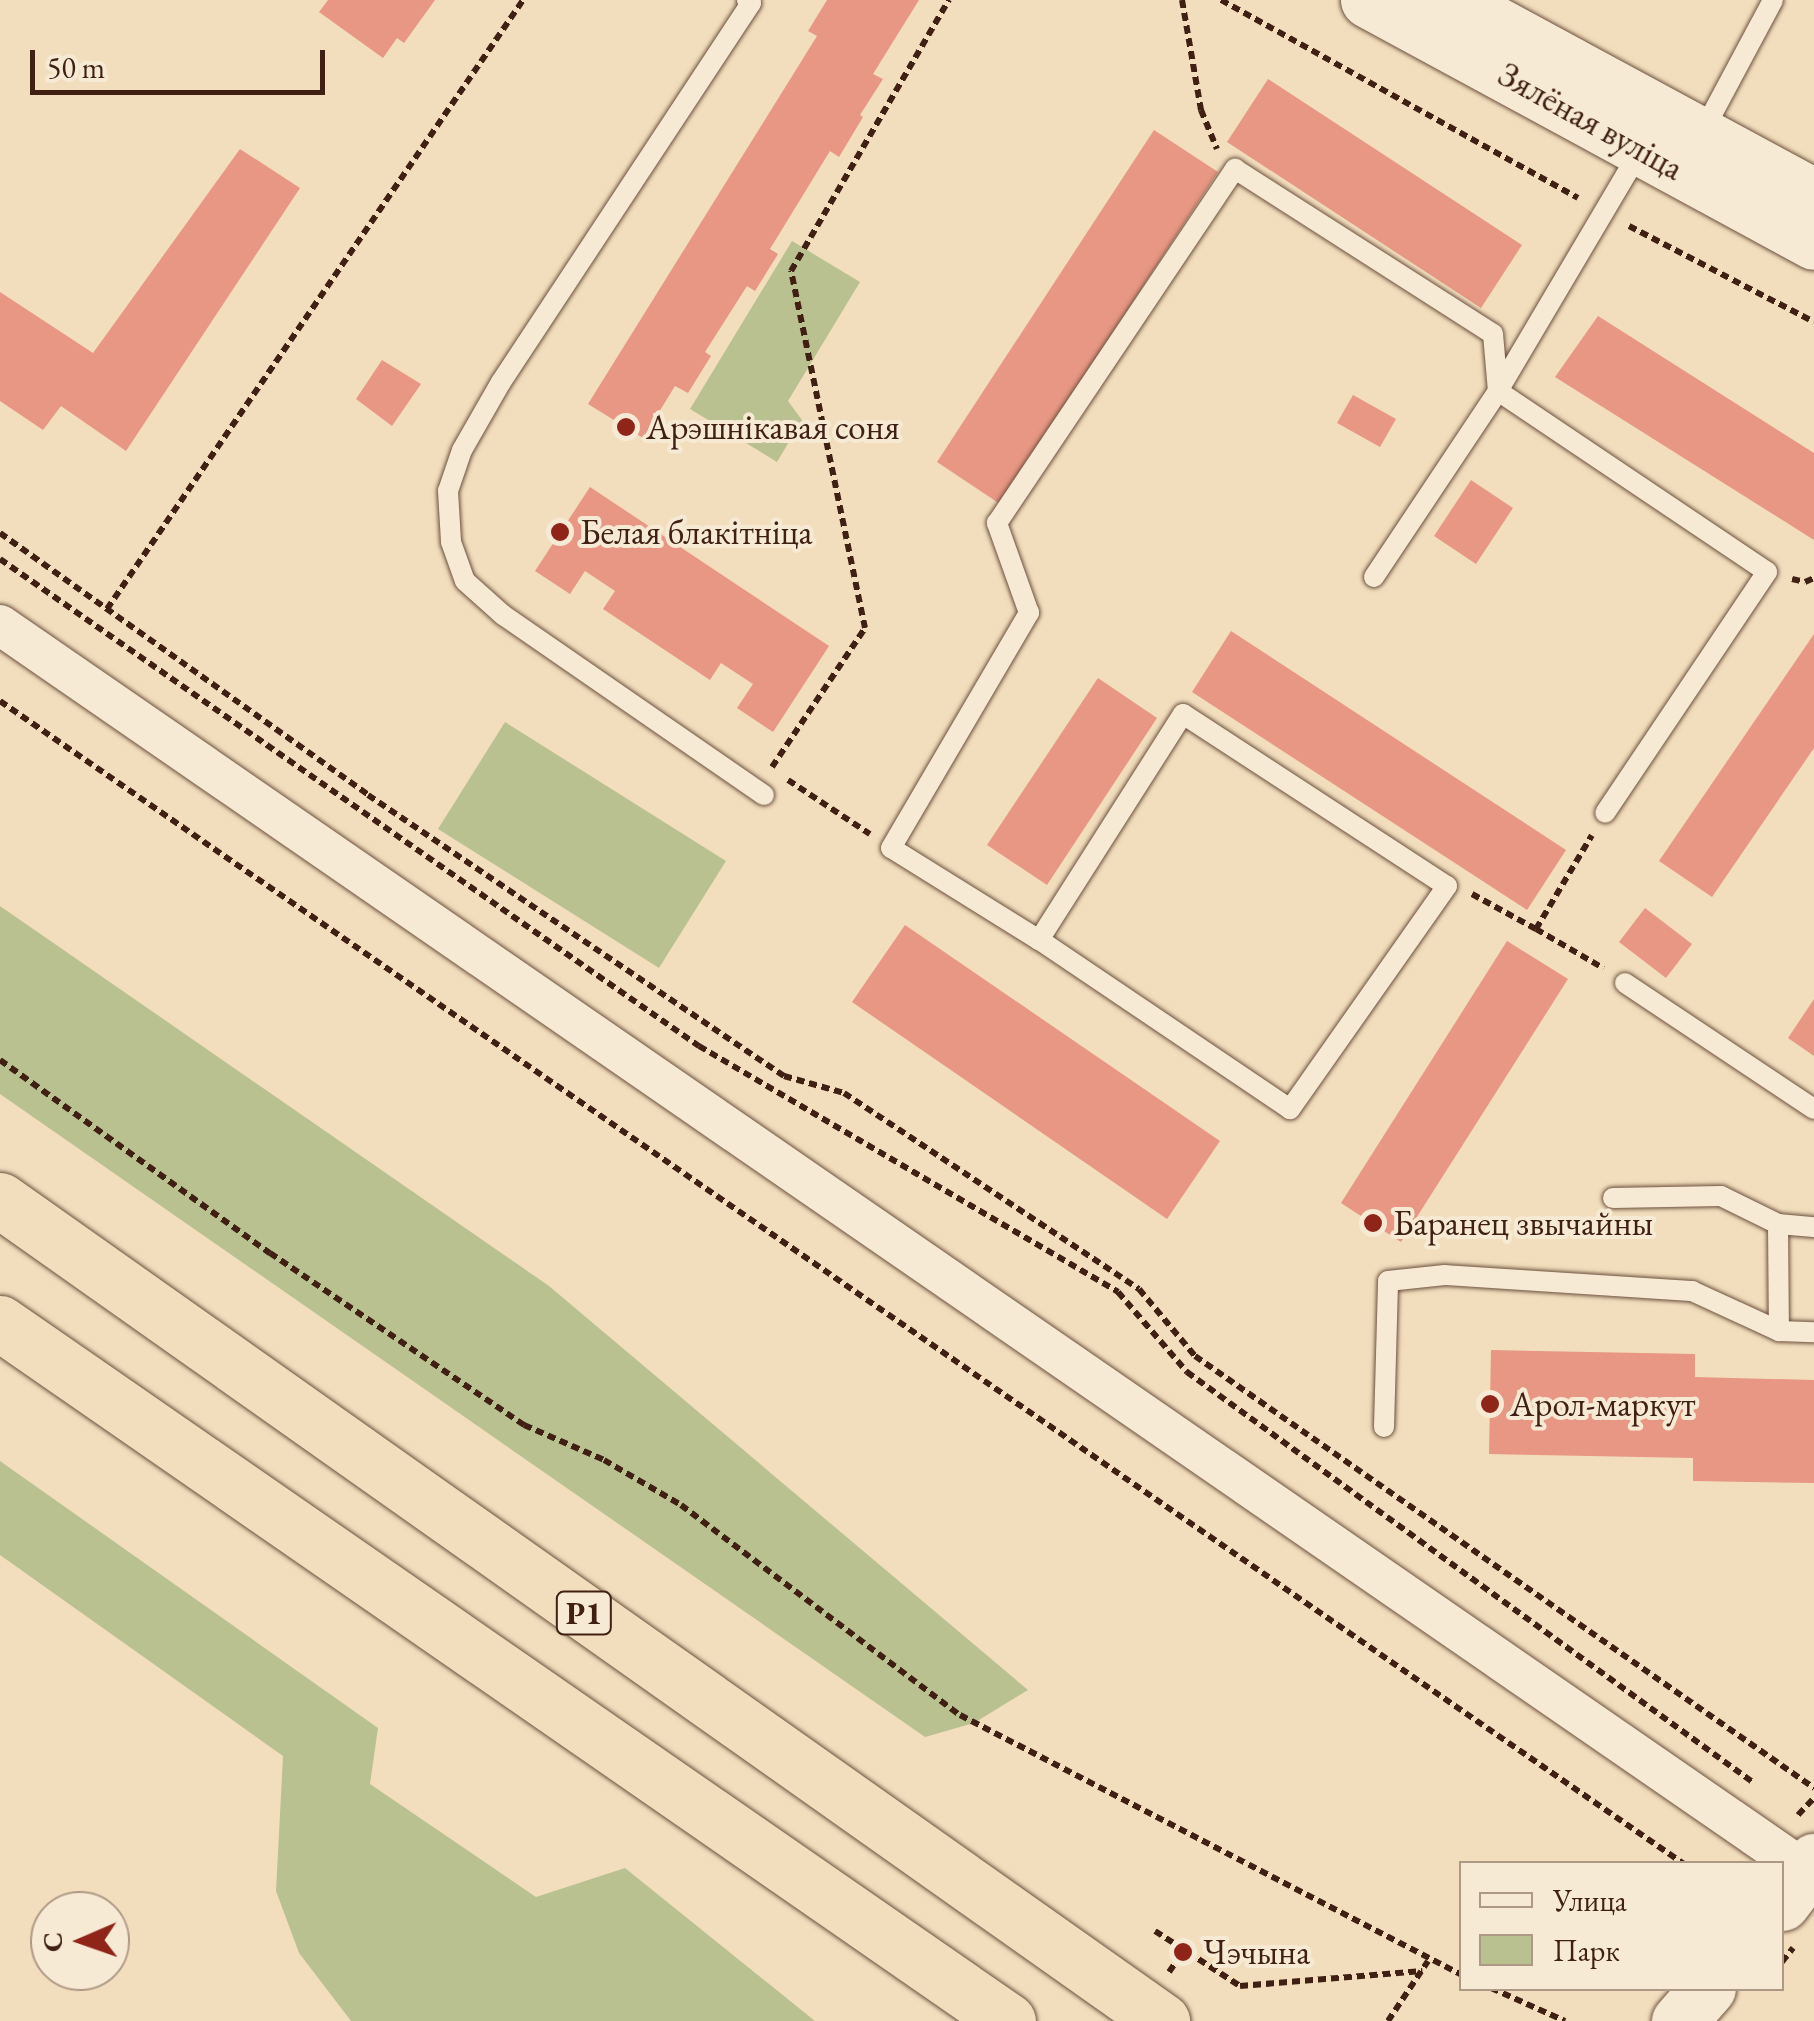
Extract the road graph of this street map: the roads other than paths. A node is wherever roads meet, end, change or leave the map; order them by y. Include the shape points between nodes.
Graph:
1 (747, 0) edge
2 (1368, 0) edge
3 (1451, 0) edge
4 (1773, 0) edge
5 (1701, 137) junction
6 (1643, 147) junction
7 (1814, 196) edge
8 (1814, 242) edge
9 (1498, 390) junction
10 (1374, 577) dead end
11 (0, 624) edge
12 (764, 795) dead end
13 (1605, 813) road end
14 (1038, 940) junction
15 (1625, 982) road end
16 (1814, 1109) edge
17 (1613, 1198) dead end
18 (0, 1200) edge
19 (1778, 1224) junction
20 (1814, 1227) edge
21 (0, 1324) edge
22 (1779, 1332) junction
23 (1814, 1332) edge
24 (1384, 1428) dead end
25 (1805, 1859) edge
26 (1705, 1991) edge
27 (955, 2001) edge
28 (1008, 2021) edge
29 (1162, 2021) edge
30 (1679, 2021) edge

1 - 12 lane via 725,44 501,382 462,450 448,491 450,542 465,581 503,615
2 - 6 main road, Зялёная вуліца
3 - 5 main road, Зялёная вуліца
4 - 5 lane
5 - 7 main road, Зялёная вуліца
6 - 8 main road, Зялёная вуліца
6 - 9 lane
9 - 10 lane
9 - 13 lane via 1767,572
9 - 14 lane via 1494,334 1235,168 997,522 1028,614 892,848
11 - 25 street
14 - 14 lane via 1290,1109 1446,886 1183,714
15 - 16 lane
17 - 19 lane via 1720,1196
18 - 29 highway, Р1
19 - 20 lane
19 - 22 lane
21 - 27 highway
22 - 23 lane
22 - 24 lane via 1692,1291 1445,1275 1388,1282
26 - 30 main road
27 - 28 highway

